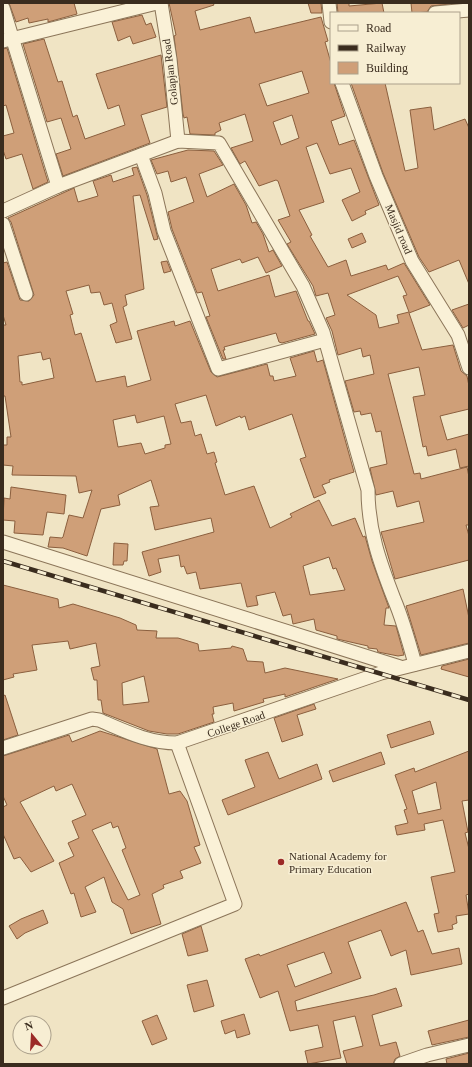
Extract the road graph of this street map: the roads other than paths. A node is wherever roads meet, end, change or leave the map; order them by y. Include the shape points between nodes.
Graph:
1 (157, 3) edge
2 (161, 3) edge
3 (3, 8) edge
4 (469, 10) edge
5 (446, 12) edge
6 (8, 40) edge
7 (342, 84) edge
8 (178, 141) junction
9 (141, 155) junction
10 (58, 186) junction
11 (3, 211) edge
12 (3, 224) edge
13 (26, 294) dead end
14 (325, 340) junction
15 (469, 368) edge
16 (3, 542) edge
17 (469, 652) edge
18 (416, 664) junction
19 (400, 668) junction
20 (178, 743) junction
21 (3, 748) edge
22 (3, 998) edge
23 (469, 1045) edge
24 (401, 1064) edge

1 - 6 street
2 - 8 street, Golapjan Road via 170,59
3 - 6 street
4 - 5 street
6 - 10 street
7 - 15 street, Masjid road via 376,176 412,261 458,335
8 - 9 street
8 - 14 street via 219,143 303,286
9 - 10 street
9 - 14 street via 155,193 164,231 218,369
10 - 11 street
12 - 13 street
14 - 18 street via 368,490 368,514 381,567
16 - 19 street
17 - 18 street, College Road
18 - 19 street, College Road
19 - 20 street, College Road
20 - 21 street, College Road via 144,739 92,719
20 - 22 street via 235,904
23 - 24 street

